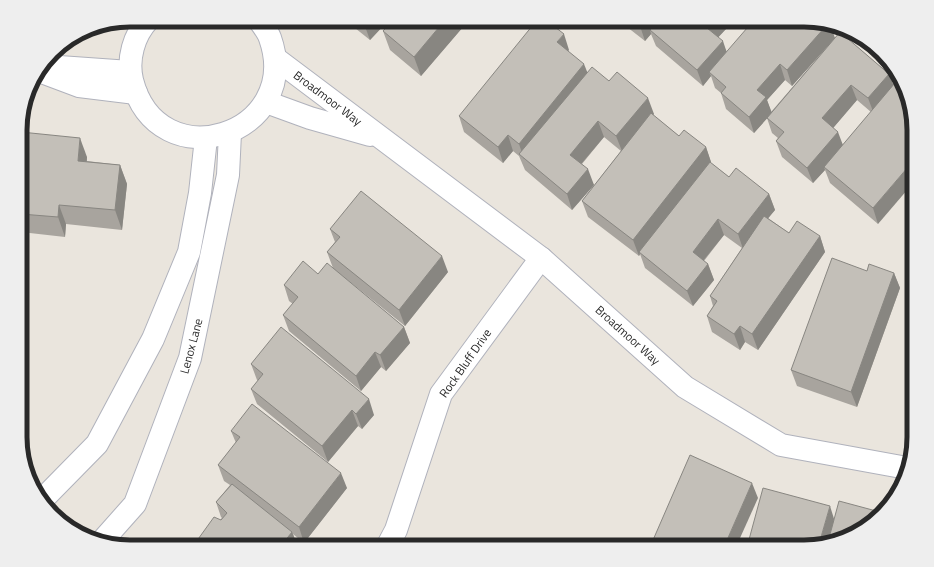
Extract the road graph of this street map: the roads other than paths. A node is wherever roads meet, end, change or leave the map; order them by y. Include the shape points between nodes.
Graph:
1 (141, 27) edge
2 (264, 27) edge
3 (275, 58) junction
4 (49, 66) edge
5 (130, 72) junction
6 (44, 73) edge
7 (136, 94) junction
8 (266, 102) junction
9 (230, 133) junction
10 (206, 138) junction
11 (381, 138) junction
12 (541, 258) junction
13 (903, 467) edge
14 (46, 497) edge
15 (105, 537) edge
16 (391, 540) edge

1 - 5 street via 132,48
2 - 3 street via 270,37
3 - 8 street via 274,79
3 - 11 street, Broadmoor Way
4 - 5 street
5 - 7 street
6 - 7 street via 79,86
7 - 10 street via 147,112 164,127 184,136
8 - 9 street via 250,120
8 - 11 street, Broadmoor Way via 310,118
9 - 10 street
9 - 15 street, Lenox Lane via 228,175 190,358 135,504
10 - 14 street via 200,193 189,252 152,339 97,444
11 - 12 street, Broadmoor Way
12 - 13 street, Broadmoor Way via 685,387 781,445
12 - 16 street, Rock Bluff Drive via 442,394

